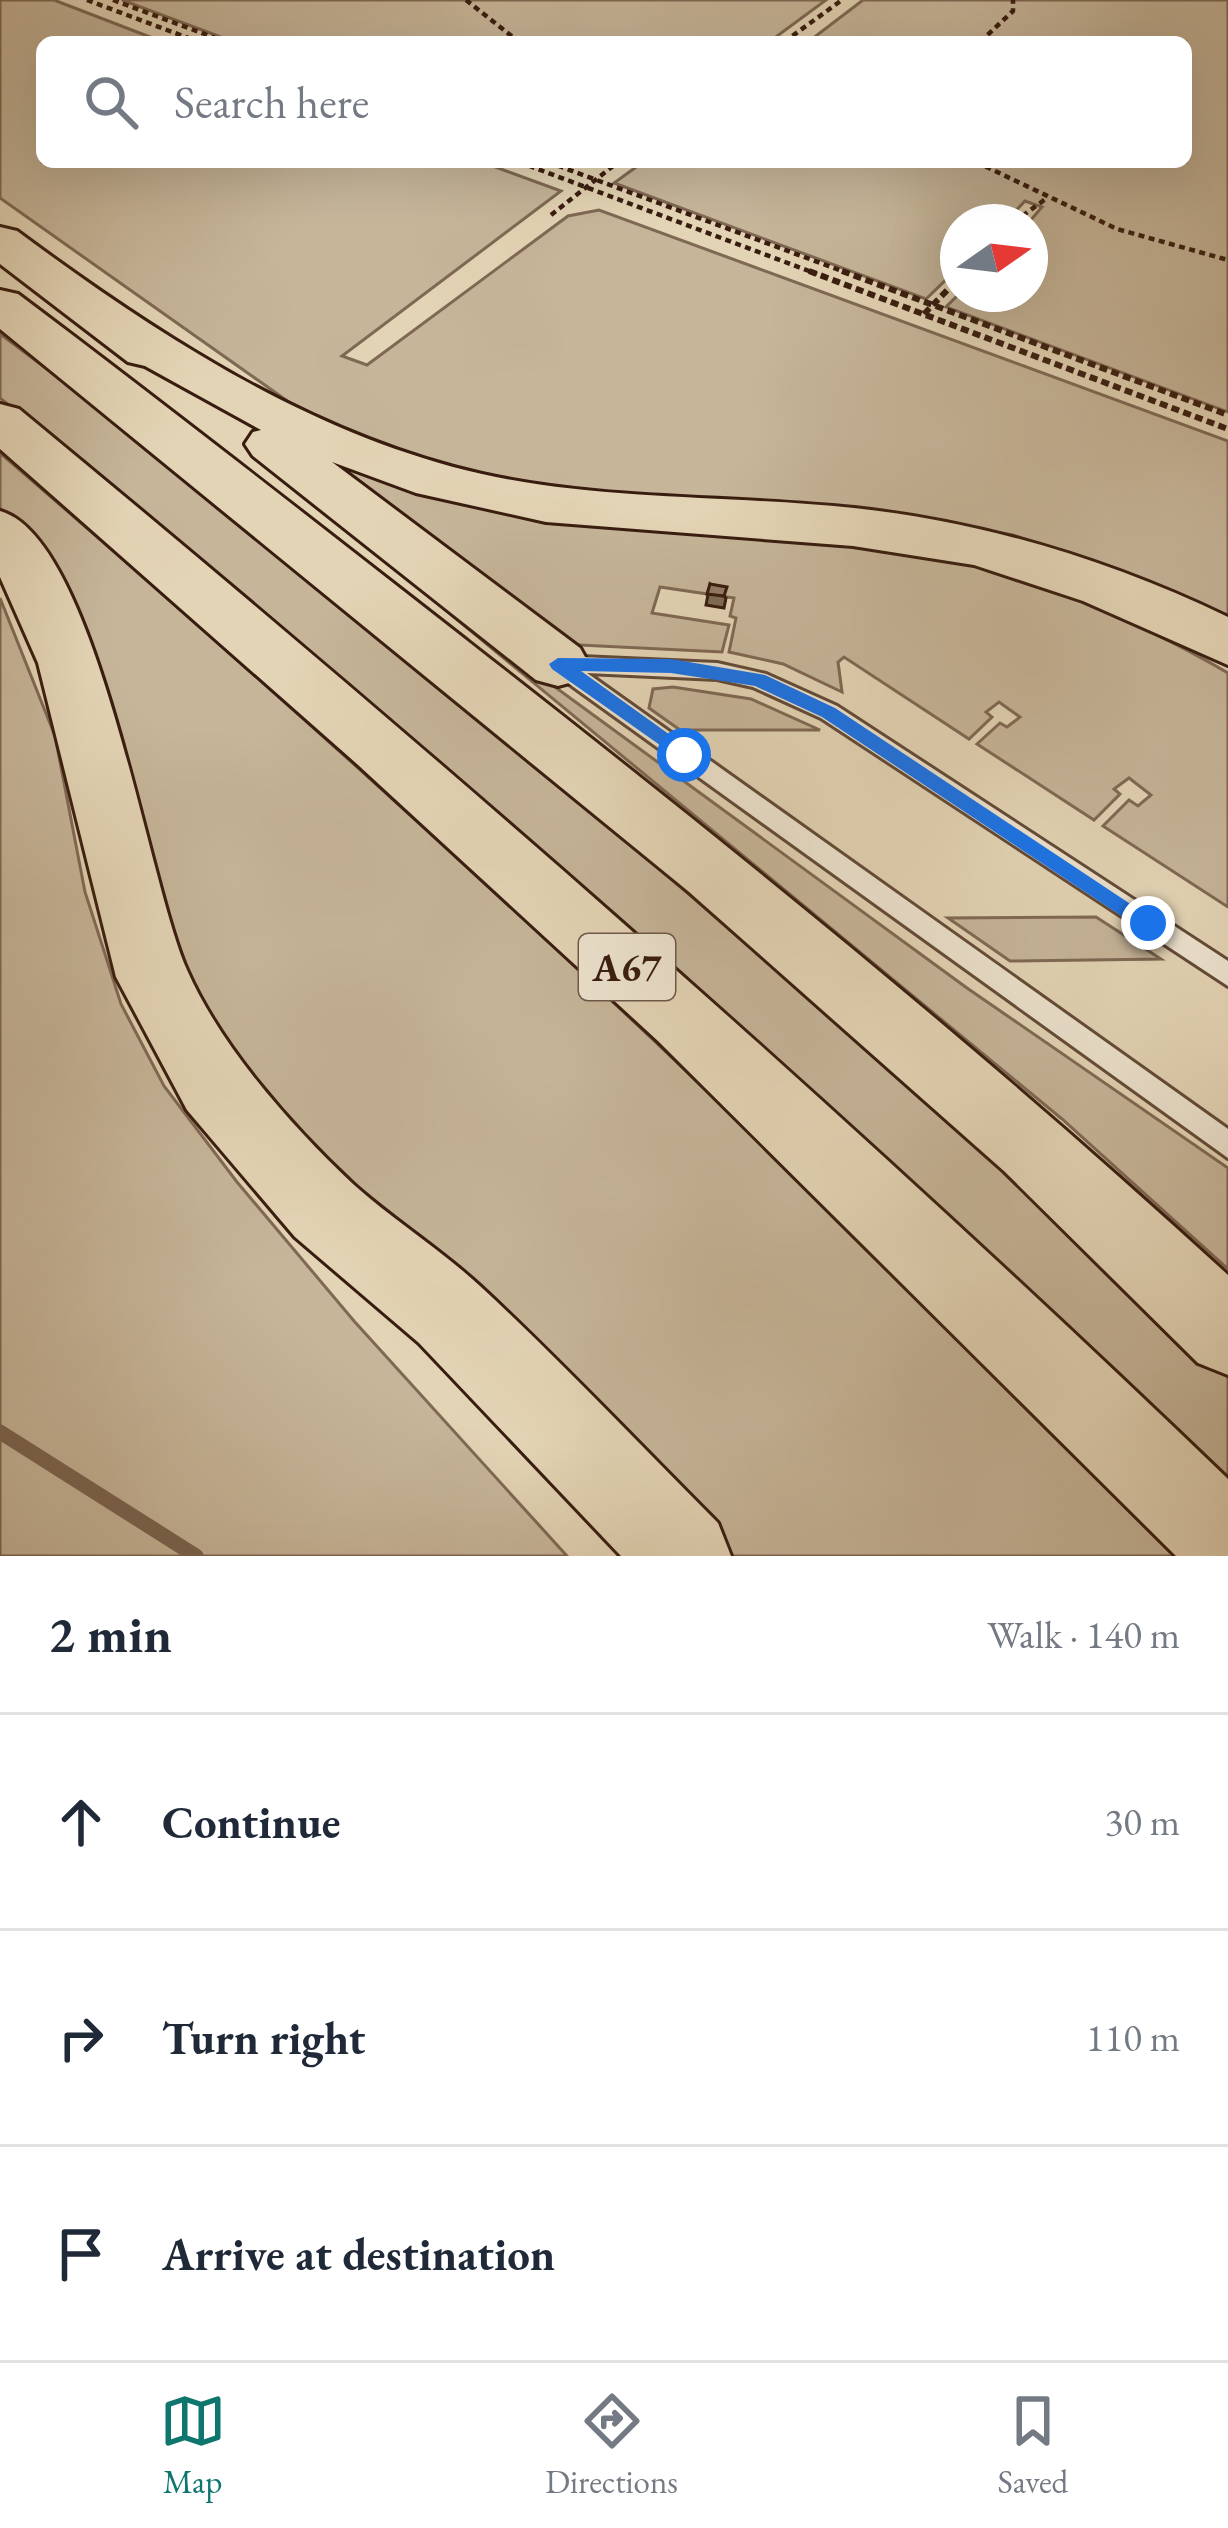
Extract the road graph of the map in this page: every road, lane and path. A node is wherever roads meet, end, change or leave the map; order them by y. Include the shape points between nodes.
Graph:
1 (87, 0) edge
2 (113, 0) edge
3 (466, 0) edge
4 (842, 0) edge
5 (1013, 0) edge
6 (183, 36) edge
7 (210, 36) edge
8 (511, 36) edge
9 (792, 36) edge
10 (986, 36) edge
11 (535, 168) edge
12 (564, 168) edge
13 (610, 168) edge
14 (988, 168) edge
15 (594, 179) junction
16 (585, 187) junction
17 (1048, 197) junction
18 (1038, 204) edge
19 (551, 215) dead end
20 (0, 241) edge
21 (1228, 260) edge
22 (940, 297) edge
23 (933, 304) junction
24 (0, 305) edge
25 (924, 314) junction
26 (113, 327) junction
27 (1228, 415) edge
28 (0, 421) edge
29 (1228, 429) edge
30 (0, 530) edge
31 (1228, 643) edge
32 (558, 664) junction
33 (1228, 976) edge
34 (1228, 1144) edge
35 (1228, 1333) edge
36 (1228, 1544) edge
37 (685, 1556) edge

1 - 6 path
2 - 7 path
3 - 8 path
4 - 9 path
5 - 10 path via 1013,11
11 - 16 path
12 - 15 path
13 - 15 path
14 - 17 path
15 - 16 path
15 - 23 path
16 - 19 path
16 - 25 path
17 - 18 path
17 - 21 path via 1117,229
20 - 26 highway
22 - 23 path
23 - 25 path
23 - 27 path
24 - 35 highway via 730,886 1033,1145
25 - 29 path
26 - 31 highway via 279,420 403,470 485,493 590,508 969,544 1094,580
26 - 32 highway
28 - 36 highway, A67 via 605,947 929,1248
30 - 37 highway via 69,663 152,977 214,1086 324,1210 448,1314
32 - 33 lane via 717,671 829,712
32 - 34 lane

